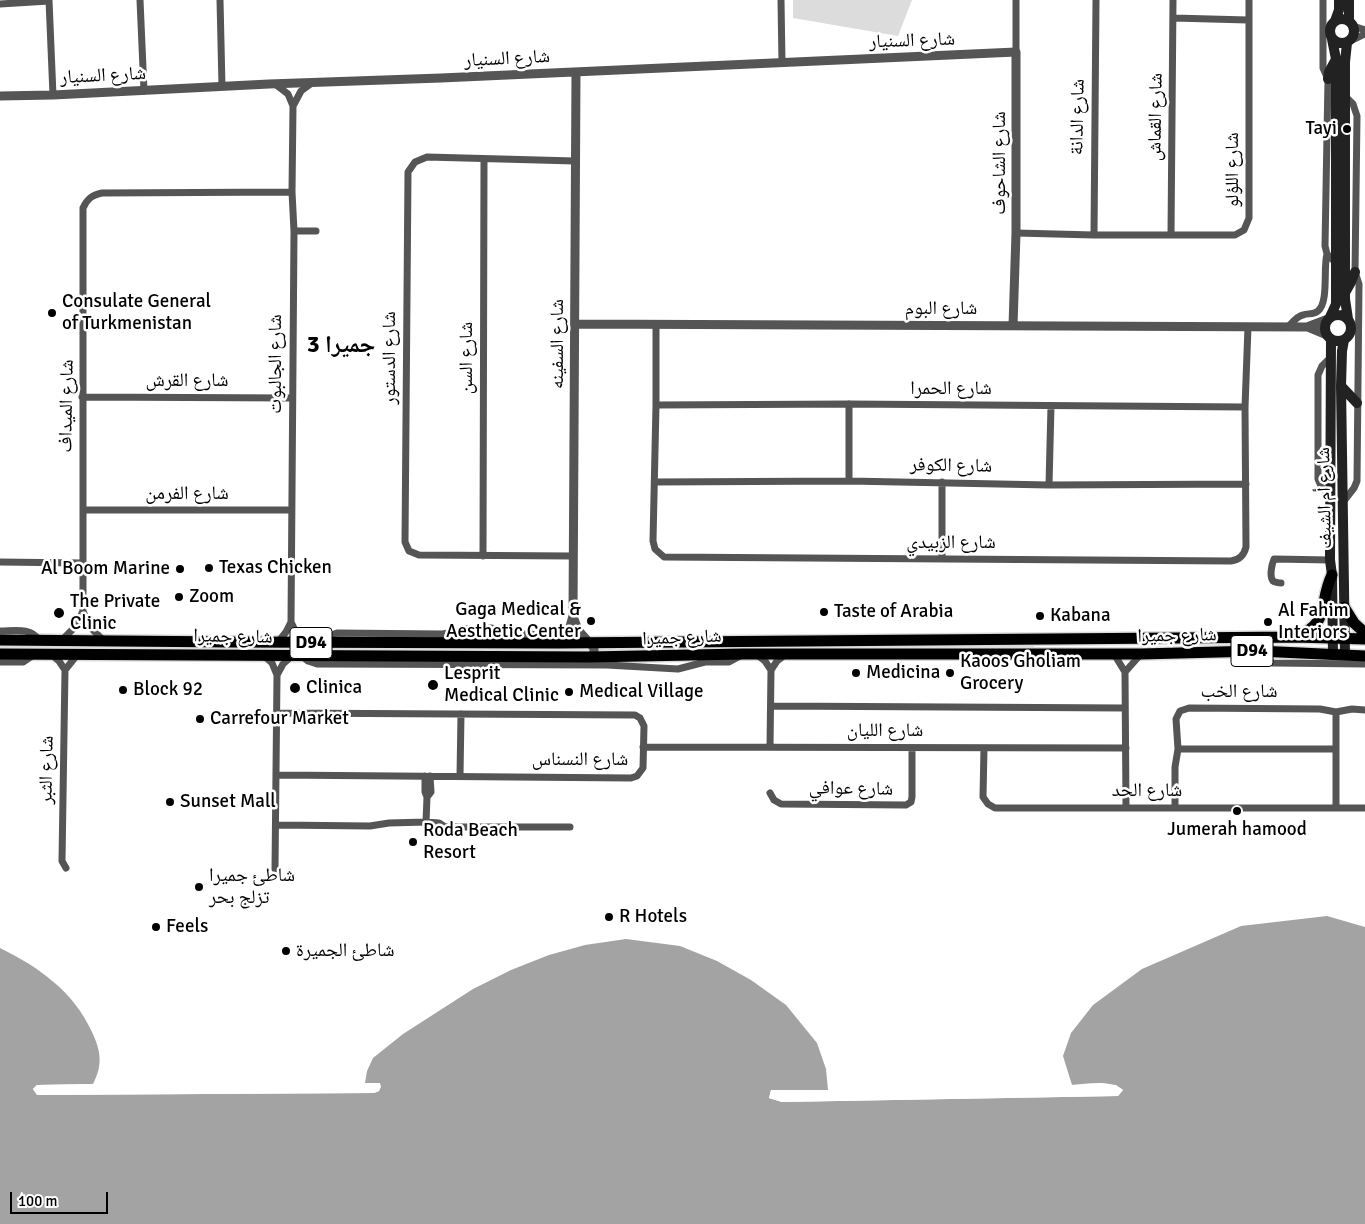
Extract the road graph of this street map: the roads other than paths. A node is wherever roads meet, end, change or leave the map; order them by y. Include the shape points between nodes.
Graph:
1 (140, 0) edge
2 (220, 0) edge
3 (781, 0) edge
4 (1016, 0) edge
5 (1096, 0) edge
6 (1173, 0) edge
7 (1249, 0) edge
8 (1322, 0) edge
9 (1339, 0) edge
10 (1349, 0) edge
11 (49, 1) edge
12 (0, 4) edge
13 (1173, 18) junction
14 (1248, 20) junction
15 (1335, 21) junction
16 (1351, 23) junction
17 (1365, 30) edge
18 (1365, 34) edge
19 (1332, 39) junction
20 (1349, 42) junction
21 (1016, 52) junction
22 (1336, 59) junction
23 (782, 62) junction
24 (576, 72) junction
25 (1328, 79) junction
26 (314, 82) junction
27 (274, 84) junction
28 (222, 86) junction
29 (144, 91) junction
30 (53, 95) junction
31 (0, 96) edge
32 (1346, 96) junction
33 (293, 106) junction
34 (484, 159) junction
35 (575, 161) junction
36 (292, 192) junction
37 (294, 231) junction
38 (316, 231) dead end
39 (1016, 233) junction
40 (1094, 235) junction
41 (1170, 235) junction
42 (1327, 254) junction
43 (1337, 264) junction
44 (1355, 272) junction
45 (1345, 292) junction
46 (1329, 318) junction
47 (1348, 320) junction
48 (575, 324) junction
49 (656, 324) junction
50 (1013, 326) junction
51 (1248, 327) junction
52 (1288, 327) junction
53 (1307, 327) junction
54 (1329, 337) junction
55 (1344, 340) junction
56 (1341, 386) junction
57 (82, 397) junction
58 (292, 398) junction
59 (1357, 403) junction
60 (849, 404) junction
61 (656, 405) junction
62 (1051, 406) junction
63 (1245, 407) junction
64 (849, 481) junction
65 (655, 482) junction
66 (942, 482) junction
67 (1246, 484) junction
68 (1049, 485) junction
69 (1343, 502) junction
70 (83, 510) junction
71 (291, 510) junction
72 (483, 556) junction
73 (574, 556) junction
74 (942, 559) junction
75 (1330, 560) junction
76 (0, 562) edge
77 (82, 563) junction
78 (1332, 575) junction
79 (1281, 583) dead end
80 (1344, 607) junction
81 (83, 611) junction
82 (573, 616) junction
83 (291, 622) junction
84 (0, 631) edge
85 (1365, 632) edge
86 (1295, 637) junction
87 (1338, 638) junction
88 (0, 640) edge
89 (40, 640) junction
90 (1365, 640) edge
91 (61, 641) junction
92 (105, 642) junction
93 (278, 642) junction
94 (589, 642) junction
95 (621, 642) junction
96 (301, 643) junction
97 (558, 643) junction
98 (1258, 651) junction
99 (0, 654) edge
100 (35, 654) junction
101 (51, 654) junction
102 (79, 654) junction
103 (743, 654) junction
104 (756, 654) junction
105 (785, 654) junction
106 (1114, 654) junction
107 (1140, 654) junction
108 (262, 655) junction
109 (297, 655) junction
110 (1339, 655) junction
111 (1365, 656) edge
112 (590, 657) junction
113 (624, 657) junction
114 (0, 662) edge
115 (1365, 664) edge
116 (65, 670) junction
117 (771, 670) junction
118 (1125, 672) junction
119 (277, 674) junction
120 (771, 706) junction
121 (1126, 708) junction
122 (1365, 710) edge
123 (1336, 712) junction
124 (276, 713) junction
125 (461, 714) junction
126 (643, 747) junction
127 (770, 747) junction
128 (912, 748) junction
129 (984, 748) junction
130 (1126, 748) junction
131 (1178, 748) junction
132 (1336, 749) junction
133 (277, 775) junction
134 (428, 776) junction
135 (460, 776) junction
136 (770, 793) dead end
137 (1126, 807) junction
138 (1336, 807) junction
139 (1174, 808) junction
140 (1365, 808) edge
141 (426, 822) junction
142 (276, 825) junction
143 (570, 827) dead end
144 (66, 868) dead end
145 (275, 869) dead end

1 - 29 street
2 - 28 street
3 - 23 street
4 - 21 street, شارع الشاحوف
5 - 40 street, شارع الدانة
6 - 13 street, شارع القماش
7 - 14 street, شارع اللؤلو
8 - 25 street via 1323,68
9 - 15 main road
10 - 16 main road
11 - 12 street
11 - 30 street
13 - 14 street
13 - 41 street, شارع القماش
14 - 41 street, شارع اللؤلو via 1248,223 1235,235
15 - 16 main road via 1344,19
15 - 19 main road via 1329,33
16 - 17 street
16 - 20 main road via 1354,32
18 - 20 street
19 - 20 main road via 1339,44
19 - 22 main road
20 - 32 main road via 1345,55
21 - 23 street, شارع السنيار
21 - 39 street, شارع الشاحوف
22 - 25 main road
22 - 43 main road
23 - 24 street, شارع السنيار
24 - 26 street, شارع السنيار
24 - 35 street, شارع السفينه
25 - 42 street
26 - 27 street, شارع السنيار
26 - 33 street via 301,91
27 - 28 street, شارع السنيار
27 - 33 street via 288,94
28 - 29 street, شارع السنيار
29 - 30 street, شارع السنيار
30 - 31 street, شارع السنيار
32 - 44 street via 1353,104 1356,116
32 - 45 main road
33 - 36 street, شارع الجالبوت
34 - 35 street, شارع الدستور
34 - 72 street, شارع السن
34 - 72 street, شارع الدستور via 427,157 415,162 408,172 405,542 409,551 416,555
35 - 48 street, شارع السفينه
36 - 37 street, شارع الجالبوت
36 - 57 street, شارع الميداف via 102,193 90,197 84,208
37 - 38 street
37 - 58 street, شارع الجالبوت
39 - 40 street, شارع اللؤلو
39 - 50 street, شارع الشاحوف
40 - 41 street, شارع اللؤلو
42 - 43 street
42 - 52 street via 1322,307 1316,313 1300,316
43 - 46 main road via 1336,304
44 - 45 main road
44 - 59 street via 1359,284
45 - 47 main road
46 - 47 main road via 1338,315
46 - 53 street, شارع البوم
46 - 54 main road via 1325,328
47 - 55 main road via 1351,331
48 - 49 street, شارع البوم
48 - 73 street, شارع السفينه
49 - 50 street, شارع البوم
49 - 61 street, شارع الزبيدي
50 - 51 street, شارع البوم
51 - 52 street, شارع البوم
51 - 63 street, شارع الزبيدي
52 - 53 street, شارع البوم
53 - 54 street, شارع البوم
54 - 55 main road
54 - 75 main road, شارع أم الشيف via 1332,357
55 - 56 main road, شارع أم الشيف
56 - 59 main road
56 - 69 main road, شارع أم الشيف
57 - 58 street, شارع القرش
57 - 70 street, شارع الميداف
58 - 71 street, شارع الجالبوت
59 - 69 street via 1357,481
60 - 61 street, شارع الحمرا
60 - 62 street, شارع الحمرا
60 - 64 street
61 - 65 street, شارع الزبيدي
62 - 63 street, شارع الحمرا
62 - 68 street
63 - 67 street, شارع الزبيدي
64 - 65 street, شارع الكوفر
64 - 66 street, شارع الكوفر
65 - 74 street, شارع الزبيدي via 653,541 655,549 664,557
66 - 68 street, شارع الكوفر
66 - 74 street
67 - 68 street, شارع الكوفر
67 - 74 street, شارع الزبيدي via 1246,547 1243,556 1235,561
69 - 80 main road, شارع أم الشيف
70 - 71 street, شارع الفرمن
70 - 77 street, شارع الميداف
71 - 83 street, شارع الجالبوت
72 - 73 street, شارع الدستور
73 - 82 street, شارع السفينه
75 - 78 main road, شارع أم الشيف
75 - 79 street via 1274,559 1272,580
76 - 77 street
77 - 81 street, شارع الميداف
78 - 86 main road via 1322,616 1310,630
78 - 87 main road, شارع أم الشيف
80 - 85 main road via 1354,623
80 - 87 main road, شارع أم الشيف
81 - 91 street via 76,626
81 - 92 street, شارع الميداف via 88,626
82 - 94 street, شارع السفينه via 578,630
82 - 97 street, شارع السفينه via 569,630
83 - 93 street
83 - 96 street, شارع الجالبوت
84 - 89 street via 28,631
86 - 87 main road, شارع جميرا / D94
86 - 95 main road, شارع جميرا / D94
87 - 90 main road, شارع جميرا / D94
87 - 110 main road, شارع أم الشيف
88 - 89 main road, شارع جميرا / D94
89 - 91 main road, شارع جميرا / D94
91 - 92 main road, شارع جميرا / D94
92 - 93 main road, شارع جميرا / D94
93 - 96 main road, شارع جميرا / D94
94 - 95 main road, شارع جميرا / D94
94 - 97 main road, شارع جميرا / D94
94 - 112 street via 594,650
95 - 113 main road via 617,649
96 - 97 main road, شارع جميرا / D94
98 - 107 main road, شارع جميرا / D94
98 - 110 main road, شارع جميرا / D94
98 - 115 street via 1273,663
99 - 100 main road, شارع جميرا / D94
100 - 101 main road, شارع جميرا / D94
100 - 114 street via 23,662
101 - 102 main road, شارع جميرا / D94
101 - 116 street
102 - 108 main road, شارع جميرا / D94
102 - 116 street
103 - 104 main road, شارع جميرا / D94
103 - 109 street via 729,662 705,662 678,669 317,664
103 - 113 main road, شارع جميرا / D94
104 - 105 main road, شارع جميرا / D94
104 - 117 street
105 - 106 main road, شارع جميرا / D94
105 - 117 street
106 - 107 main road, شارع جميرا / D94
106 - 118 street
107 - 118 street
108 - 109 main road, شارع جميرا / D94
108 - 119 street via 272,663
109 - 112 main road, شارع جميرا / D94
109 - 119 street via 283,664
110 - 111 main road, شارع جميرا / D94
112 - 113 main road, شارع جميرا / D94
116 - 144 street, شارع الثبر via 62,861
117 - 120 street
118 - 121 street
119 - 124 street
120 - 121 street
120 - 127 street
121 - 130 street
122 - 123 street, شارع الخب
123 - 131 street, شارع الخب via 1320,709 1185,708 1177,716
123 - 132 street
124 - 125 street, شارع النسناس
124 - 133 street
125 - 126 street, شارع النسناس via 635,715 644,726
125 - 135 street
126 - 127 street, شارع الليان
126 - 135 street, شارع النسناس via 642,771 631,778
127 - 128 street, شارع الليان
128 - 129 street, شارع الليان
128 - 136 street, شارع عوافي via 912,798 906,805 781,804
129 - 130 street, شارع الليان
129 - 137 street, شارع الحد via 983,797 992,807
130 - 137 street
131 - 132 street
131 - 139 street, شارع الخب
132 - 138 street
133 - 134 street, شارع النسناس
133 - 142 street
134 - 135 street, شارع النسناس
134 - 141 street via 430,792
137 - 139 street, شارع الحد
138 - 139 street, شارع الحد
138 - 140 street, شارع الحد
141 - 142 street via 389,822 370,826
141 - 143 street via 445,827
142 - 145 street

